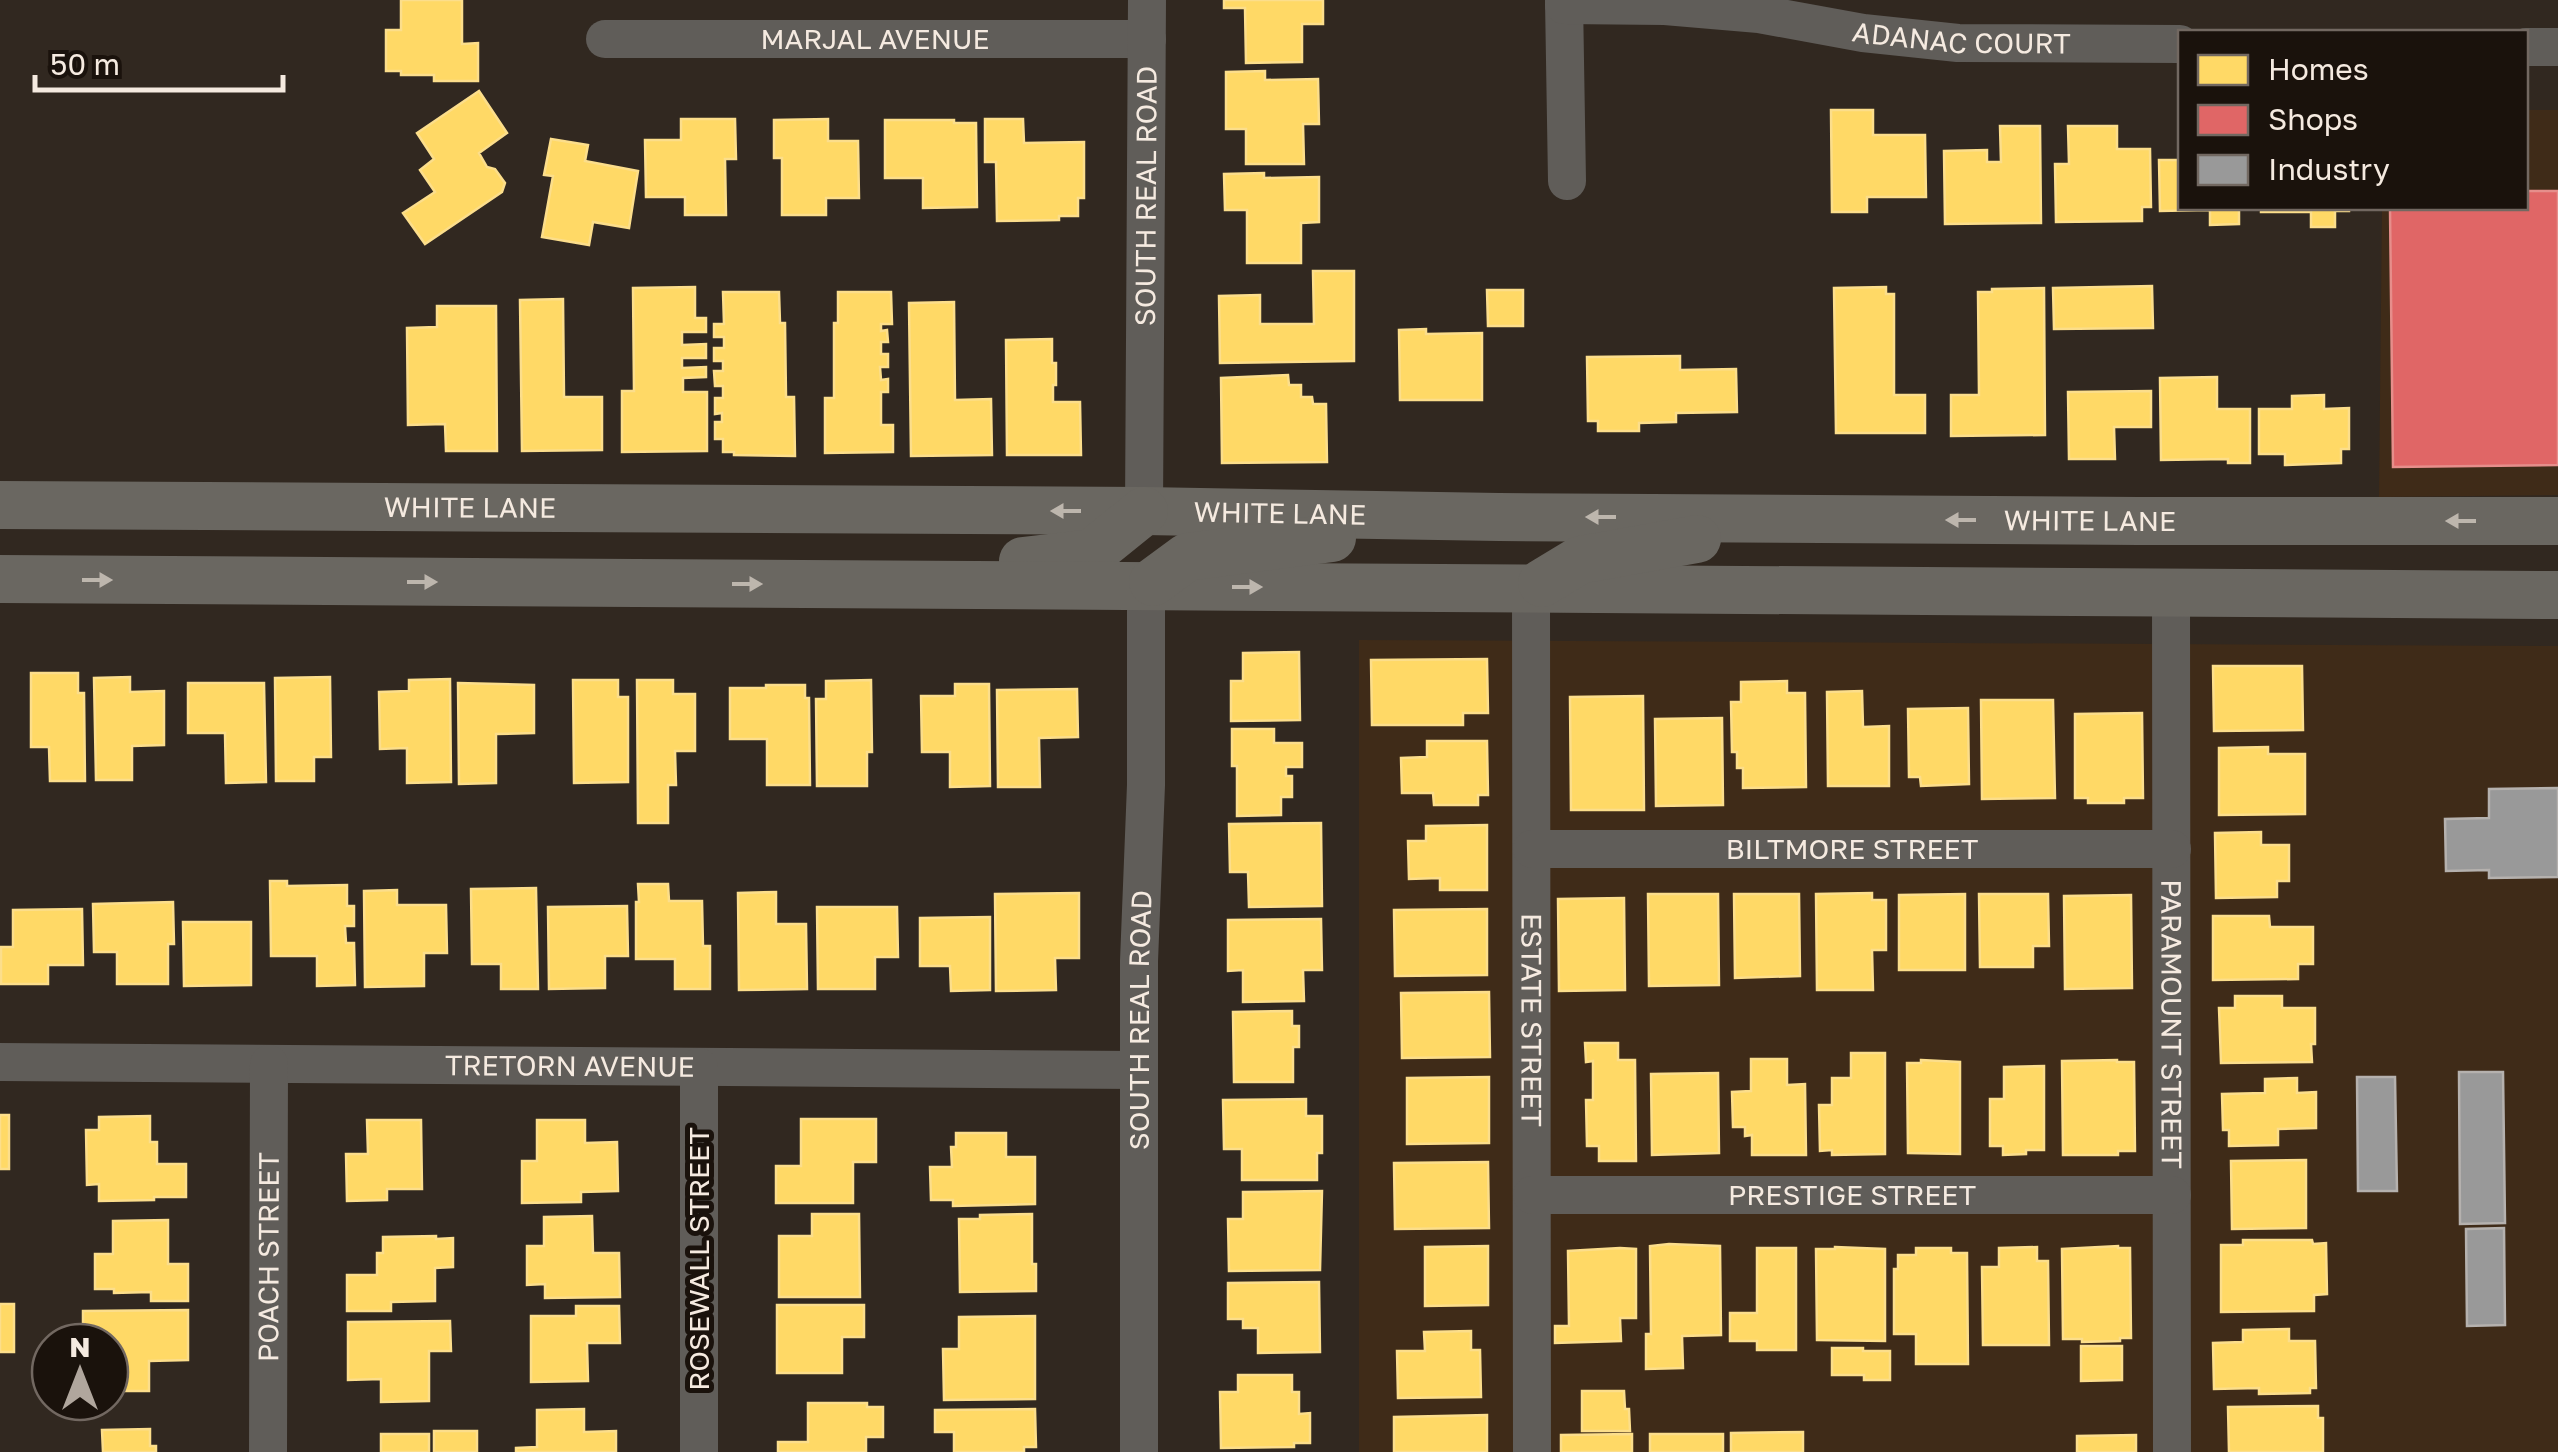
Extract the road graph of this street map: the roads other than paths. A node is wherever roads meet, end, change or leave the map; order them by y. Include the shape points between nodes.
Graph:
1 (1147, 0) edge
2 (1564, 3) edge
3 (605, 39) dead end
4 (1147, 39) junction
5 (2178, 44) edge
6 (2528, 47) edge
7 (2558, 48) edge
8 (1567, 181) dead end
9 (0, 506) edge
10 (1144, 511) junction
11 (1499, 516) junction
12 (1814, 519) junction
13 (2558, 522) edge
14 (2558, 564) edge
15 (0, 579) edge
16 (826, 584) junction
17 (1146, 587) junction
18 (1531, 590) junction
19 (2171, 594) junction
20 (2290, 594) junction
21 (2558, 595) edge
22 (1532, 849) junction
23 (2172, 849) junction
24 (0, 1062) edge
25 (269, 1064) junction
26 (699, 1067) junction
27 (1139, 1070) junction
28 (1532, 1195) junction
29 (2172, 1195) junction
30 (268, 1452) edge
31 (699, 1452) edge
32 (1139, 1452) edge
33 (1532, 1452) edge
34 (2172, 1452) edge

1 - 4 street, SOUTH REAL ROAD
2 - 5 street, ADANAC COURT via 1759,14 1958,42
2 - 8 street
3 - 4 street, MARJAL AVENUE
4 - 10 street, SOUTH REAL ROAD
6 - 7 street
10 -> 9 main road, WHITE LANE
10 - 11 main road, WHITE LANE
10 - 16 main road via 1092,553
12 -> 11 main road, WHITE LANE
11 - 17 main road via 1187,556
13 -> 12 main road, WHITE LANE
12 - 18 main road via 1580,560
14 - 20 main road
15 -> 16 main road
16 - 17 main road
17 -> 18 main road
17 - 27 street, SOUTH REAL ROAD
18 - 19 main road
18 - 22 street, ESTATE STREET
19 - 20 main road
19 - 23 street, PARAMOUNT STREET
20 - 21 main road
22 - 23 street, BILTMORE STREET
22 - 28 street, ESTATE STREET
23 - 29 street, PARAMOUNT STREET
24 - 25 street, TRETORN AVENUE
25 - 26 street, TRETORN AVENUE
25 - 30 street, POACH STREET
26 - 27 street, TRETORN AVENUE
26 - 31 street, ROSEWALL STREET
27 - 32 street, SOUTH REAL ROAD
28 - 29 street, PRESTIGE STREET
28 - 33 street, ESTATE STREET
29 - 34 street, PARAMOUNT STREET

